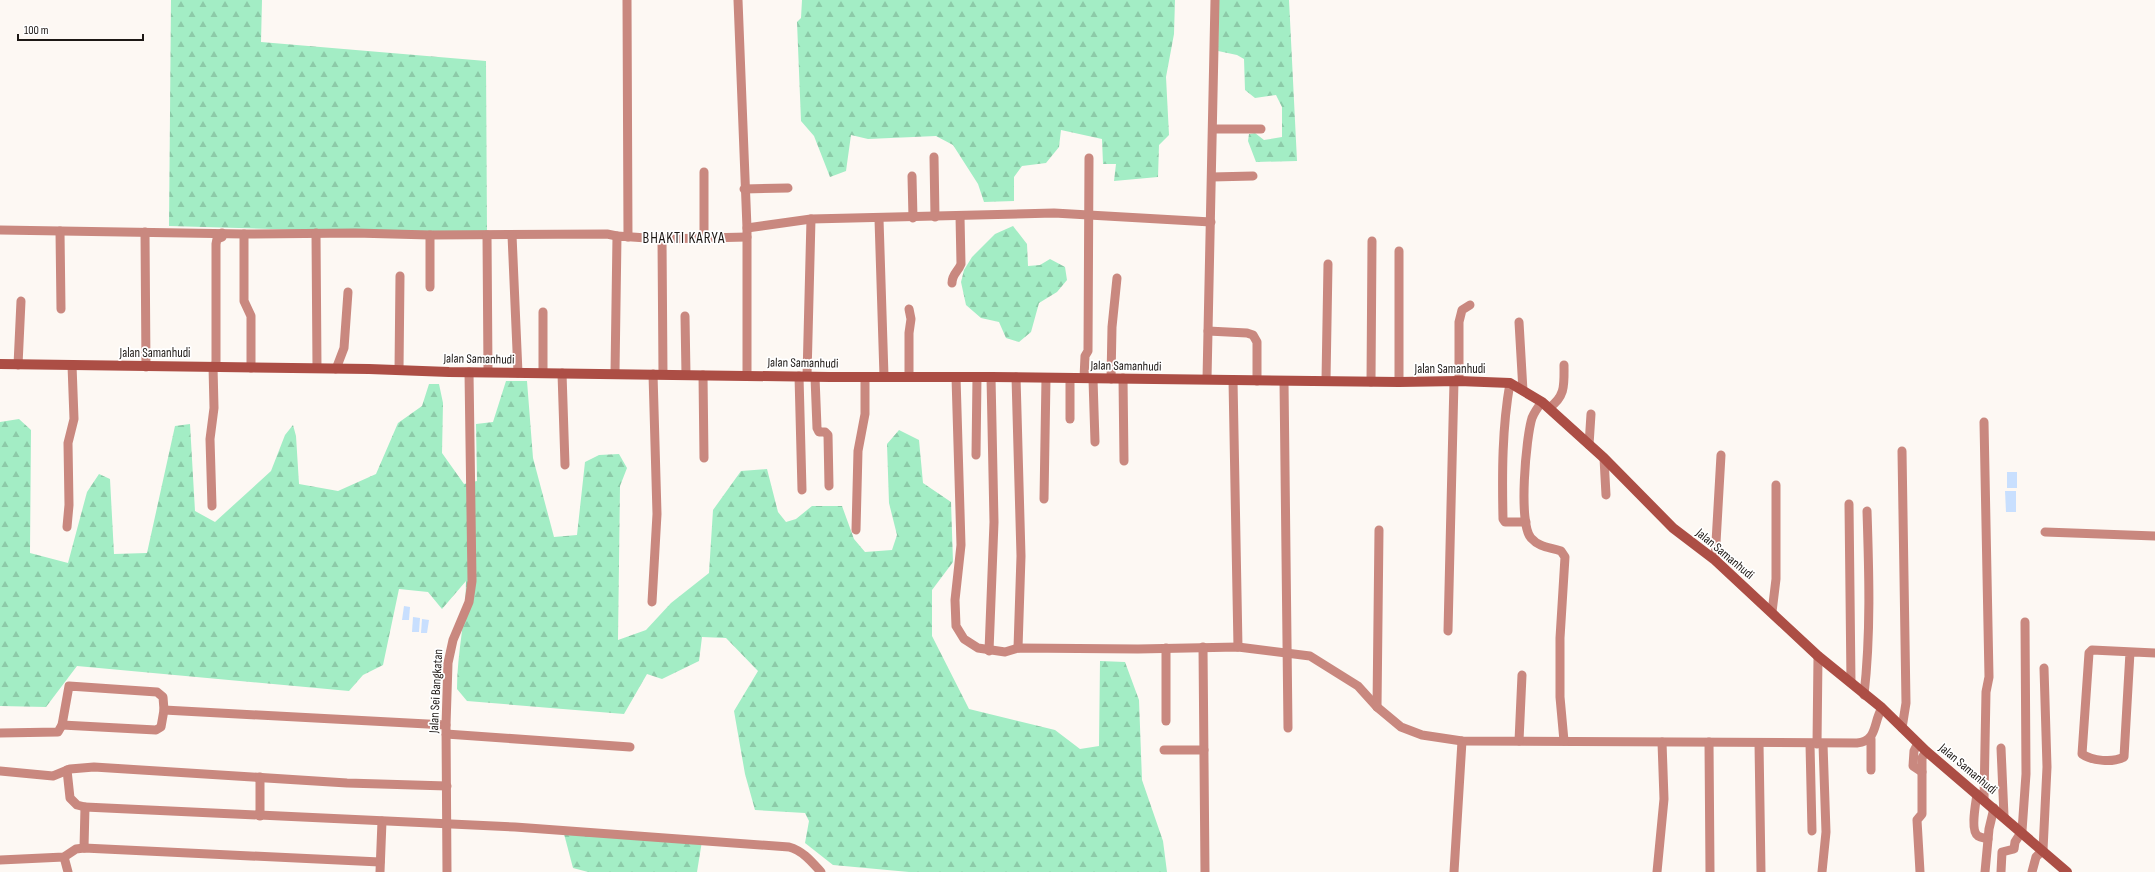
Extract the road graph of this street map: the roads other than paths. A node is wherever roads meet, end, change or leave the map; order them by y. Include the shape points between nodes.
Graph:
1 (627, 0) edge
2 (738, 0) edge
3 (1215, 0) edge
4 (1213, 129) junction
5 (1261, 129) dead end
6 (934, 157) dead end
7 (1089, 158) dead end
8 (704, 172) dead end
9 (912, 176) dead end
10 (1212, 176) junction
11 (1253, 176) dead end
12 (788, 188) dead end
13 (744, 189) junction
14 (1089, 215) junction
15 (960, 216) junction
16 (934, 217) junction
17 (913, 218) junction
18 (811, 219) junction
19 (879, 219) junction
20 (1211, 222) junction
21 (0, 230) edge
22 (60, 231) junction
23 (145, 232) junction
24 (222, 233) junction
25 (316, 233) junction
26 (747, 233) junction
27 (244, 234) junction
28 (430, 235) junction
29 (487, 235) junction
30 (512, 236) junction
31 (617, 236) junction
32 (628, 237) junction
33 (704, 238) junction
34 (662, 239) junction
35 (1372, 241) dead end
36 (1399, 251) dead end
37 (1328, 264) dead end
38 (400, 276) dead end
39 (1117, 278) dead end
40 (952, 283) dead end
41 (430, 287) dead end
42 (348, 292) dead end
43 (21, 301) dead end
44 (1470, 306) dead end
45 (61, 309) dead end
46 (909, 309) dead end
47 (543, 312) dead end
48 (685, 316) dead end
49 (1519, 322) dead end
50 (1208, 332) junction
51 (0, 364) edge
52 (18, 365) junction
53 (72, 365) junction
54 (1564, 365) dead end
55 (215, 366) junction
56 (146, 367) junction
57 (251, 368) junction
58 (317, 368) junction
59 (336, 369) junction
60 (399, 370) junction
61 (469, 372) junction
62 (488, 372) junction
63 (518, 372) junction
64 (543, 372) junction
65 (562, 373) junction
66 (615, 373) junction
67 (658, 374) junction
68 (686, 375) junction
69 (703, 375) junction
70 (747, 375) junction
71 (807, 376) junction
72 (884, 376) junction
73 (909, 376) junction
74 (865, 377) junction
75 (956, 377) junction
76 (977, 377) junction
77 (992, 377) junction
78 (1016, 377) junction
79 (1046, 378) junction
80 (1070, 378) junction
81 (1088, 378) junction
82 (1123, 378) junction
83 (1111, 379) junction
84 (1207, 379) junction
85 (1233, 380) junction
86 (1326, 380) junction
87 (1257, 381) junction
88 (1284, 381) junction
89 (1457, 381) junction
90 (1371, 382) junction
91 (1399, 382) junction
92 (1510, 383) junction
93 (1523, 391) junction
94 (1545, 405) junction
95 (1591, 414) dead end
96 (1070, 420) dead end
97 (1984, 422) dead end
98 (1095, 442) dead end
99 (1589, 445) junction
100 (1902, 451) dead end
101 (976, 455) dead end
102 (1720, 455) dead end
103 (704, 458) dead end
104 (1604, 458) junction
105 (1124, 461) dead end
106 (565, 465) dead end
107 (1776, 485) dead end
108 (829, 486) dead end
109 (802, 490) dead end
110 (1606, 495) dead end
111 (1044, 499) dead end
112 (1849, 504) dead end
113 (212, 506) dead end
114 (1867, 511) dead end
115 (1526, 522) junction
116 (67, 527) dead end
117 (856, 530) dead end
118 (1379, 530) dead end
119 (2045, 532) dead end
120 (2155, 536) edge
121 (1715, 560) junction
122 (652, 602) dead end
123 (1772, 612) junction
124 (2025, 622) dead end
125 (1448, 631) dead end
126 (1203, 647) junction
127 (1238, 647) junction
128 (1018, 648) junction
129 (1166, 648) junction
130 (989, 651) junction
131 (1287, 652) junction
132 (2130, 652) junction
133 (2155, 653) edge
134 (1818, 656) junction
135 (2044, 668) dead end
136 (1522, 675) dead end
137 (1852, 683) junction
138 (1864, 695) junction
139 (1377, 707) junction
140 (1882, 708) junction
141 (164, 710) junction
142 (1166, 721) dead end
143 (62, 724) junction
144 (1288, 728) dead end
145 (1902, 728) junction
146 (446, 730) junction
147 (0, 733) edge
148 (1871, 739) junction
149 (1462, 741) junction
150 (1519, 741) junction
151 (1564, 741) junction
152 (1662, 742) junction
153 (1709, 742) junction
154 (1759, 743) junction
155 (1918, 743) junction
156 (1817, 744) junction
157 (630, 747) dead end
158 (2001, 748) dead end
159 (1164, 750) dead end
160 (1204, 750) junction
161 (1926, 751) junction
162 (66, 770) junction
163 (1871, 770) dead end
164 (0, 772) edge
165 (1922, 772) junction
166 (260, 777) junction
167 (447, 786) junction
168 (1980, 797) junction
169 (85, 807) junction
170 (1994, 808) junction
171 (260, 816) junction
172 (2004, 816) junction
173 (382, 821) junction
174 (447, 824) junction
175 (1812, 831) dead end
176 (2022, 831) junction
177 (1988, 839) junction
178 (84, 848) junction
179 (2043, 850) junction
180 (64, 857) junction
181 (0, 860) edge
182 (380, 862) junction
183 (68, 872) edge
184 (380, 872) edge
185 (447, 872) edge
186 (821, 872) edge
187 (1205, 872) edge
188 (1454, 872) edge
189 (1657, 872) edge
190 (1710, 872) edge
191 (1761, 872) edge
192 (1822, 872) edge
193 (1920, 872) edge
194 (1985, 872) edge
195 (2001, 872) edge
196 (2032, 872) edge
197 (2068, 872) edge

1 - 32 street
2 - 13 street
3 - 4 street
4 - 5 street
4 - 10 street
6 - 16 street
7 - 14 street
8 - 33 street
9 - 17 street
10 - 11 street
10 - 20 street
12 - 13 street
13 - 26 street
14 - 15 street via 1054,213
14 - 20 street
14 - 81 street via 1088,350 1084,356
15 - 16 street
15 - 40 street via 961,264 954,274
16 - 17 street
17 - 19 street
18 - 19 street
18 - 26 street
18 - 71 street
19 - 72 street
20 - 50 street
21 - 22 street
22 - 23 street
22 - 45 street
23 - 24 street
23 - 56 street
24 - 27 street
24 - 55 street via 222,237 216,241
25 - 27 street
25 - 28 street
25 - 58 street
26 - 33 street
26 - 70 street
27 - 57 street via 244,301 251,316
28 - 29 street
28 - 41 street
29 - 30 street
29 - 62 street
30 - 31 street
30 - 63 street
31 - 32 street
31 - 66 street
32 - 34 street
33 - 34 street
34 - 67 street
35 - 90 street
36 - 91 street
37 - 86 street
38 - 60 street
39 - 83 street via 1112,327
42 - 59 street via 344,348
43 - 52 street
44 - 89 street via 1462,310 1459,322
46 - 73 street
47 - 64 street
48 - 68 street
49 - 93 street
50 - 84 street
50 - 87 street via 1253,335 1257,342
51 - 52 street, Jalan Samanhudi
52 - 53 street, Jalan Samanhudi
53 - 56 street, Jalan Samanhudi
53 - 116 street via 74,419 68,443
54 - 94 street via 1561,397
55 - 56 street, Jalan Samanhudi
55 - 57 street, Jalan Samanhudi
55 - 113 street via 210,439
57 - 58 street, Jalan Samanhudi
58 - 59 street, Jalan Samanhudi
59 - 60 street, Jalan Samanhudi
60 - 61 street, Jalan Samanhudi
61 - 62 street, Jalan Samanhudi
61 - 146 street, Jalan Sei Bangkatan via 472,581 469,602 450,651
62 - 63 street, Jalan Samanhudi
63 - 64 street, Jalan Samanhudi
64 - 65 street, Jalan Samanhudi
65 - 66 street, Jalan Samanhudi
65 - 106 street
66 - 67 street, Jalan Samanhudi
67 - 68 street, Jalan Samanhudi
67 - 122 street via 657,514
68 - 69 street, Jalan Samanhudi
69 - 70 street, Jalan Samanhudi
69 - 103 street
70 - 71 street, Jalan Samanhudi
71 - 74 street, Jalan Samanhudi
71 - 108 street via 817,428 819,432 825,432 828,436
71 - 109 street
72 - 73 street, Jalan Samanhudi
72 - 74 street, Jalan Samanhudi
73 - 75 street, Jalan Samanhudi
74 - 117 street via 865,414 858,451
75 - 76 street, Jalan Samanhudi
75 - 130 street via 961,545 955,600 956,626 971,645
76 - 77 street, Jalan Samanhudi
76 - 101 street
77 - 78 street, Jalan Samanhudi
77 - 130 street via 994,522
78 - 79 street, Jalan Samanhudi
78 - 128 street via 1021,556
79 - 80 street, Jalan Samanhudi
79 - 111 street
80 - 81 street, Jalan Samanhudi
80 - 96 street
81 - 83 street, Jalan Samanhudi
81 - 98 street
82 - 83 street, Jalan Samanhudi
82 - 84 street, Jalan Samanhudi
82 - 105 street
84 - 85 street, Jalan Samanhudi
85 - 87 street, Jalan Samanhudi
85 - 127 street
86 - 88 street, Jalan Samanhudi
86 - 90 street, Jalan Samanhudi
87 - 88 street, Jalan Samanhudi
88 - 131 street
89 - 91 street, Jalan Samanhudi
89 - 92 street, Jalan Samanhudi
89 - 125 street
90 - 91 street, Jalan Samanhudi
92 - 93 street, Jalan Samanhudi
92 - 115 street via 1503,441 1503,519 1505,522
93 - 94 street, Jalan Samanhudi
94 - 99 street, Jalan Samanhudi
94 - 115 street via 1532,418 1524,496
95 - 99 street
97 - 168 street via 1989,677
99 - 104 street, Jalan Samanhudi
100 - 145 street via 1906,703
102 - 121 street
104 - 110 street
104 - 121 street, Jalan Samanhudi via 1673,528
107 - 123 street via 1776,578
112 - 137 street
114 - 138 street via 1868,660
115 - 151 street via 1531,539 1547,548 1561,551 1565,557 1560,638 1560,697
118 - 139 street
119 - 120 street
121 - 123 street, Jalan Samanhudi
123 - 134 street, Jalan Samanhudi
124 - 176 street via 2026,774
126 - 127 street
126 - 129 street
126 - 160 street
127 - 131 street
128 - 129 street
128 - 130 street via 1005,652
129 - 142 street
131 - 139 street via 1310,656 1332,668 1358,686
131 - 144 street
132 - 132 street via 2124,758 2090,759 2082,754 2089,653 2092,650
132 - 133 street
134 - 137 street, Jalan Samanhudi
134 - 156 street
135 - 179 street via 2047,767
136 - 150 street
137 - 138 street, Jalan Samanhudi
138 - 140 street, Jalan Samanhudi
139 - 149 street via 1401,727 1422,735
140 - 145 street, Jalan Samanhudi
140 - 148 street via 1877,716
141 - 143 street via 162,728 156,730
141 - 143 street via 164,697 157,692 69,686
141 - 146 street
143 - 147 street via 56,733
145 - 155 street, Jalan Samanhudi
146 - 157 street
146 - 167 street, Jalan Sei Bangkatan
148 - 156 street via 1864,742
148 - 163 street
149 - 150 street
149 - 188 street
150 - 151 street
151 - 152 street
152 - 153 street
152 - 189 street via 1664,799
153 - 154 street
153 - 190 street
154 - 156 street
154 - 191 street
155 - 161 street, Jalan Samanhudi
155 - 165 street via 1914,751 1913,766
156 - 175 street
156 - 192 street via 1826,832
158 - 172 street
159 - 160 street
160 - 187 street
161 - 165 street via 1922,758
161 - 168 street, Jalan Samanhudi
162 - 164 street via 53,776
162 - 166 street via 94,767
162 - 169 street via 70,798
165 - 193 street via 1922,814 1917,820
166 - 167 street
166 - 171 street
167 - 174 street, Jalan Sei Bangkatan
168 - 170 street, Jalan Samanhudi
168 - 177 street via 1974,822 1976,833
169 - 171 street
169 - 178 street
170 - 172 street, Jalan Samanhudi
170 - 177 street
171 - 173 street
172 - 176 street, Jalan Samanhudi
173 - 174 street
173 - 182 street
174 - 185 street, Jalan Sei Bangkatan
174 - 186 street via 604,832 789,847 805,855
176 - 179 street, Jalan Samanhudi
176 - 195 street via 2015,842 2014,850 2002,852
177 - 194 street
178 - 180 street via 76,849
178 - 182 street
179 - 196 street via 2036,857
179 - 197 street, Jalan Samanhudi
180 - 181 street
180 - 183 street
182 - 184 street

